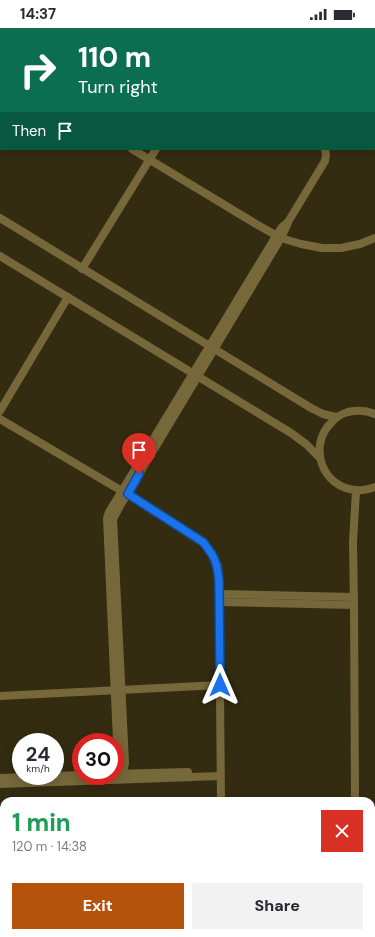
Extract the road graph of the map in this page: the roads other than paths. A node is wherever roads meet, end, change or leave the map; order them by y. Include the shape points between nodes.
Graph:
1 (134, 150) edge
2 (155, 150) edge
3 (325, 150) edge
4 (149, 160) junction
5 (0, 218) edge
6 (279, 237) junction
7 (375, 238) edge
8 (0, 256) edge
9 (82, 269) junction
10 (68, 298) junction
11 (212, 348) junction
12 (196, 374) junction
13 (0, 411) edge
14 (375, 414) edge
15 (336, 417) junction
16 (0, 419) edge
17 (319, 457) junction
18 (375, 487) edge
19 (356, 490) junction
20 (125, 492) junction
21 (219, 598) junction
22 (354, 601) junction
23 (220, 685) junction
24 (118, 690) junction
25 (0, 696) edge
26 (124, 774) edge
27 (220, 774) junction
28 (72, 775) edge
29 (0, 778) edge
30 (0, 784) edge
31 (221, 797) edge
32 (355, 797) edge

1 - 4 street
2 - 4 street
3 - 6 street via 325,161 288,222 282,227
4 - 6 street
4 - 9 street
5 - 9 street
6 - 7 street via 322,248 341,248
6 - 11 street
8 - 10 street
9 - 11 street
10 - 12 street
10 - 13 street
11 - 12 street
11 - 15 street via 311,408
12 - 17 street via 295,435
12 - 20 street
14 - 15 street via 354,411
15 - 17 street via 322,435
16 - 20 street
17 - 19 street via 328,476 336,484
18 - 19 street
19 - 22 street
20 - 21 street via 203,542 218,566
20 - 24 street via 107,518
21 - 22 street
21 - 23 street
22 - 32 street
23 - 24 street
23 - 27 street
24 - 24 street via 118,763 122,769 125,763
24 - 25 street
26 - 27 street
27 - 30 street
27 - 31 street
28 - 29 street

